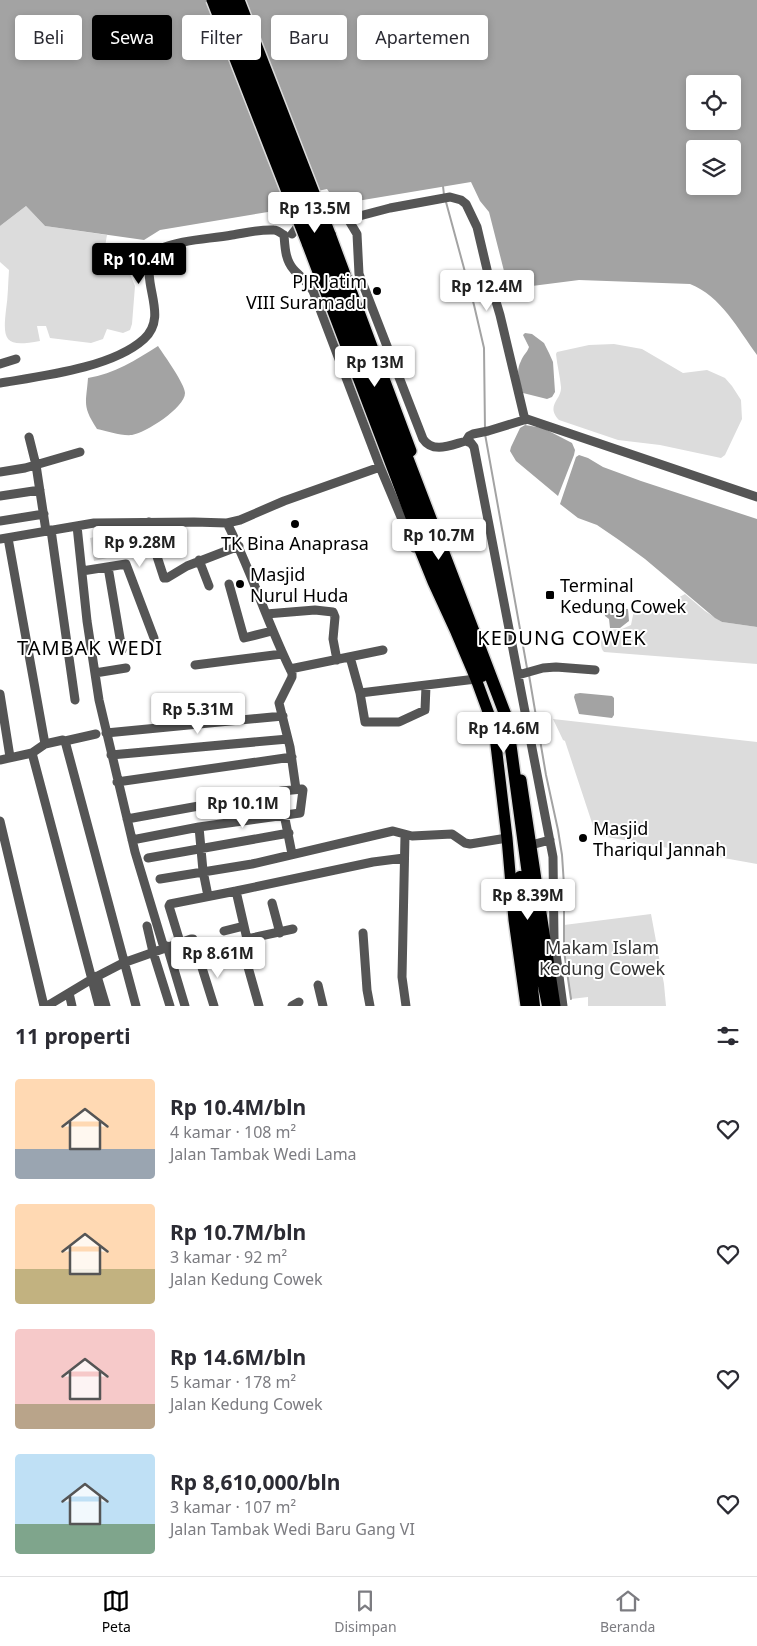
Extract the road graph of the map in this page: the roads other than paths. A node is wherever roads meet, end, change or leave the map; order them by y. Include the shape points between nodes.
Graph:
1 (212, 0) edge
2 (220, 0) edge
3 (230, 0) edge
4 (239, 0) edge
5 (348, 219) junction
6 (288, 234) junction
7 (318, 238) junction
8 (16, 360) dead end
9 (0, 364) edge
10 (0, 383) edge
11 (525, 420) junction
12 (29, 437) dead end
13 (466, 441) junction
14 (80, 452) dead end
15 (36, 465) junction
16 (380, 467) junction
17 (0, 472) edge
18 (40, 490) junction
19 (0, 496) edge
20 (757, 497) edge
21 (44, 514) junction
22 (0, 521) edge
23 (149, 522) junction
24 (227, 523) junction
25 (77, 526) junction
26 (49, 530) junction
27 (4, 538) edge
28 (239, 546) junction
29 (200, 560) junction
30 (108, 566) junction
31 (82, 571) junction
32 (433, 582) junction
33 (229, 584) dead end
34 (209, 586) dead end
35 (266, 614) junction
36 (272, 631) junction
37 (154, 638) dead end
38 (122, 650) dead end
39 (383, 650) dead end
40 (282, 654) junction
41 (350, 657) junction
42 (337, 660) junction
43 (195, 665) dead end
44 (126, 668) dead end
45 (290, 669) junction
46 (595, 670) dead end
47 (95, 673) junction
48 (525, 673) junction
49 (476, 679) junction
50 (426, 686) junction
51 (360, 692) junction
52 (0, 694) edge
53 (75, 700) dead end
54 (283, 716) junction
55 (106, 733) junction
56 (96, 734) dead end
57 (288, 738) junction
58 (65, 741) junction
59 (45, 744) junction
60 (32, 753) junction
61 (111, 755) junction
62 (10, 757) junction
63 (292, 757) junction
64 (0, 760) edge
65 (117, 782) junction
66 (296, 789) junction
67 (284, 814) junction
68 (127, 819) junction
69 (0, 821) edge
70 (199, 827) junction
71 (288, 832) junction
72 (405, 835) junction
73 (507, 838) junction
74 (132, 840) junction
75 (550, 840) junction
76 (531, 845) junction
77 (202, 849) junction
78 (292, 854) junction
79 (148, 858) dead end
80 (404, 858) junction
81 (203, 871) junction
82 (160, 879) dead end
83 (236, 891) junction
84 (208, 896) junction
85 (272, 902) dead end
86 (147, 926) dead end
87 (244, 926) junction
88 (293, 929) dead end
89 (224, 931) dead end
90 (280, 933) junction
91 (363, 933) dead end
92 (549, 939) junction
93 (247, 940) junction
94 (180, 942) junction
95 (166, 947) junction
96 (153, 952) junction
97 (520, 962) junction
98 (123, 963) junction
99 (530, 971) junction
100 (94, 977) junction
101 (318, 985) dead end
102 (69, 993) junction
103 (47, 1006) edge
104 (72, 1006) edge
105 (99, 1006) edge
106 (106, 1006) edge
107 (136, 1006) edge
108 (170, 1006) edge
109 (185, 1006) edge
110 (214, 1006) edge
111 (259, 1006) edge
112 (323, 1006) edge
113 (370, 1006) edge
114 (406, 1006) edge
115 (526, 1006) edge
116 (534, 1006) edge
117 (548, 1006) edge
118 (555, 1006) edge
119 (563, 1006) edge
120 (569, 1006) edge

1 - 7 main road, bridge
2 - 7 highway, bridge
3 - 7 highway, bridge
4 - 7 main road, bridge
5 - 6 street via 331,218 298,234
5 - 11 street via 450,197 466,204 477,227
5 - 13 street via 357,234 359,274 423,439 429,446 440,448
6 - 10 street via 260,231 159,250 152,259 149,272 154,326 142,340 95,364
6 - 16 street via 285,252 291,266 313,291
7 - 32 main road via 416,540
7 - 76 main road via 509,710
7 - 99 highway via 440,573 498,717 514,822
7 - 117 highway via 507,720
8 - 9 street
11 - 13 street via 469,436
11 - 20 street via 538,421
12 - 15 street
13 - 48 street via 474,447
14 - 15 street
15 - 17 street
15 - 18 street
16 - 24 street
16 - 32 street via 415,549
18 - 19 street
18 - 21 street
21 - 22 street
21 - 26 street
23 - 24 street
23 - 25 street
23 - 29 street via 164,578
24 - 28 street
25 - 26 street
25 - 31 street
26 - 27 street
26 - 53 street
27 - 59 street
28 - 29 street
28 - 35 street
29 - 34 street
30 - 31 street
30 - 37 street via 127,566
30 - 38 street
31 - 47 street
32 - 49 main road
33 - 36 street via 244,638
35 - 36 street
35 - 42 street via 315,610 333,612
36 - 40 street
39 - 41 street
40 - 43 street
40 - 45 street
41 - 42 street
41 - 51 street
42 - 45 street
44 - 47 street
45 - 54 street via 292,677 279,700
46 - 48 street via 556,667
47 - 55 street
48 - 75 street
49 - 50 street
49 - 73 main road via 494,728
50 - 51 street
50 - 51 street via 426,708 399,722 365,722
52 - 62 street
54 - 55 street
54 - 57 street
55 - 61 street
56 - 58 street
57 - 61 street
57 - 63 street
58 - 59 street
58 - 98 street
59 - 60 street
60 - 62 street
60 - 100 street
61 - 65 street
62 - 64 street
63 - 65 street
63 - 66 street
65 - 68 street
66 - 67 street via 303,790 301,812
66 - 68 street
67 - 70 street
67 - 71 street
68 - 74 street
69 - 103 street
70 - 74 street
70 - 77 street
71 - 77 street
71 - 78 street
72 - 73 street via 452,834 470,844
72 - 78 street via 389,832
72 - 80 street
73 - 97 main road
74 - 95 street
75 - 76 street
75 - 92 street via 553,857
76 - 92 main road
77 - 79 street
77 - 81 street
78 - 81 street
80 - 83 street
80 - 114 street via 402,984
81 - 82 street
81 - 84 street
83 - 84 street
83 - 87 street
84 - 94 street via 169,905
85 - 90 street
86 - 96 street
87 - 89 street
87 - 93 street
88 - 90 street
90 - 93 street
91 - 113 street
92 - 118 main road
92 - 119 street
93 - 111 street via 248,968
94 - 95 street
94 - 110 street via 193,939
95 - 96 street
95 - 109 street
96 - 98 street
96 - 108 street
97 - 99 highway
97 - 115 main road
98 - 100 street
98 - 107 street
99 - 116 highway
100 - 102 street
100 - 105 street
100 - 106 street
101 - 112 street
102 - 103 street
102 - 104 street
119 - 120 street

